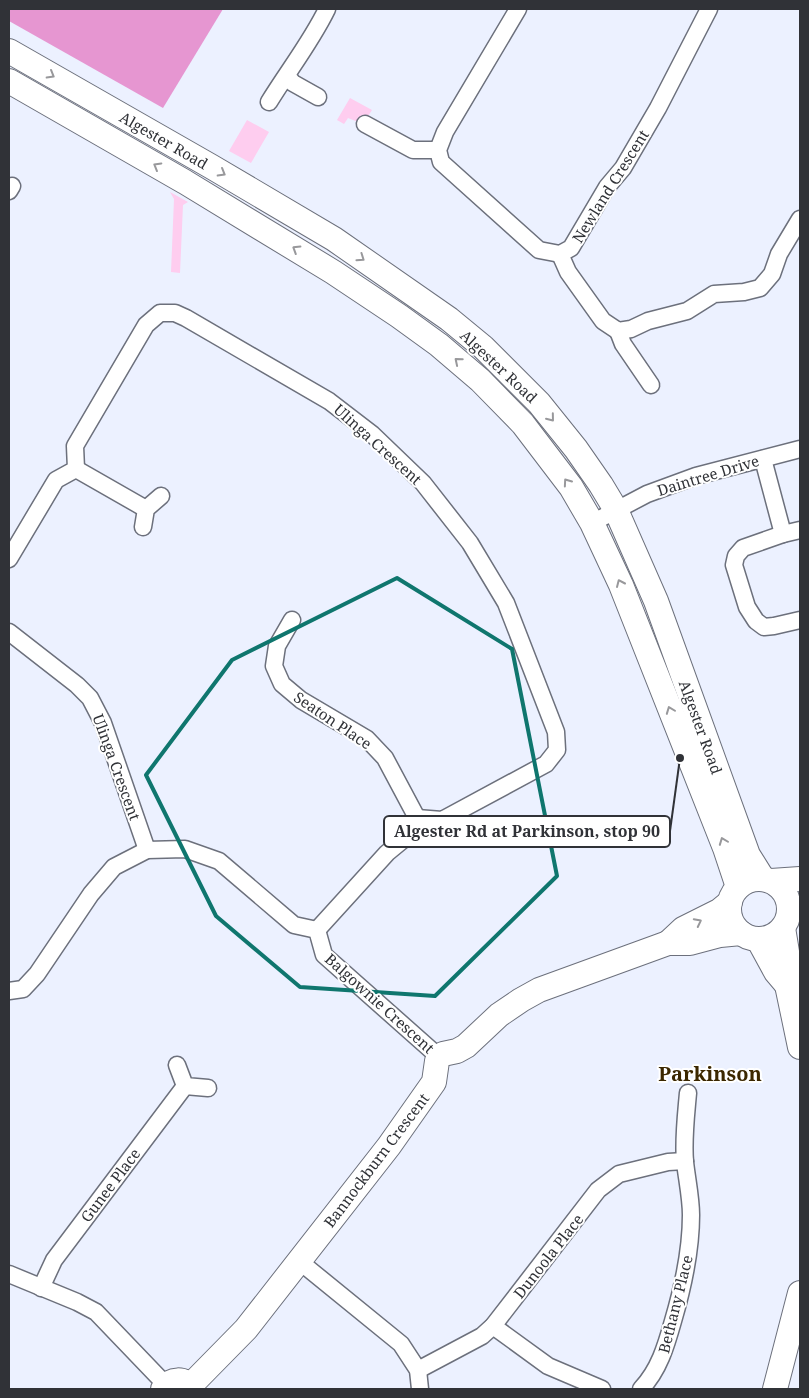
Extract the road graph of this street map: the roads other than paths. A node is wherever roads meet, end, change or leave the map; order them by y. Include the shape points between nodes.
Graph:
1 (327, 9) edge
2 (518, 9) edge
3 (709, 9) edge
4 (9, 51) edge
5 (287, 76) junction
6 (9, 81) edge
7 (318, 97) dead end
8 (269, 102) dead end
9 (365, 124) dead end
10 (438, 150) junction
11 (800, 219) edge
12 (560, 254) junction
13 (618, 331) junction
14 (651, 386) dead end
15 (800, 449) edge
16 (762, 459) junction
17 (76, 469) junction
18 (161, 496) dead end
19 (146, 509) junction
20 (616, 510) junction
21 (592, 523) junction
22 (143, 527) dead end
23 (800, 530) edge
24 (783, 534) junction
25 (9, 559) edge
26 (292, 620) dead end
27 (800, 620) edge
28 (9, 632) edge
29 (417, 818) junction
30 (147, 850) junction
31 (800, 879) edge
32 (767, 880) junction
33 (734, 895) junction
34 (790, 919) edge
35 (317, 930) junction
36 (750, 936) junction
37 (668, 943) junction
38 (787, 985) junction
39 (9, 991) edge
40 (800, 1047) edge
41 (439, 1057) junction
42 (177, 1065) dead end
43 (185, 1086) junction
44 (208, 1088) dead end
45 (688, 1093) dead end
46 (685, 1161) junction
47 (299, 1261) junction
48 (9, 1274) edge
49 (41, 1288) junction
50 (800, 1293) edge
51 (494, 1326) junction
52 (418, 1370) junction
53 (165, 1387) edge
54 (191, 1388) edge
55 (420, 1389) edge
56 (602, 1389) edge
57 (641, 1389) edge
58 (775, 1389) edge

1 - 5 street
2 - 10 street via 445,132
3 - 12 street, Newland Crescent via 623,168 607,187 571,248
4 -> 20 main road, Algester Road via 334,239 449,319 483,347 539,403 576,449
5 - 7 street
5 - 8 street
21 -> 6 main road, Algester Road via 571,487 523,424 480,380 439,345 334,272
9 - 10 street via 413,150
10 - 12 street, Newland Crescent via 441,162 539,250
11 - 13 street via 772,274 760,288 714,294 687,311
12 - 13 street via 568,272 603,321
13 - 14 street
15 - 16 street, Daintree Drive
16 - 20 street, Daintree Drive via 696,476 647,494
16 - 24 street
17 - 19 street
17 - 25 street via 56,480
17 - 29 street, Ulinga Crescent via 75,446 146,325 160,313 175,313 330,401 372,434 423,483 470,543 506,603 556,732 557,750 546,764 442,820
18 - 19 street
19 - 22 street
20 - 21 street, Daintree Drive
20 - 32 main road, Algester Road via 656,601 748,855
33 -> 21 main road, Algester Road via 726,848 621,585
23 - 24 street
24 - 27 street via 743,548 736,556 734,566 747,607 756,621 764,627
26 - 29 street, Seaton Place via 277,646 274,666 282,684 301,700 367,739 385,758
28 - 30 street, Ulinga Crescent via 90,698 103,723
29 - 35 street via 404,839 387,853
30 - 35 street via 185,849 219,862 294,925
30 - 39 street via 114,867 91,894 37,974 23,989
31 - 32 main road
32 - 33 main road via 750,881
32 - 34 main road via 785,892
33 - 36 main road via 730,918 735,927
37 -> 33 main road via 683,929 719,911
34 - 36 main road via 776,934 767,938
34 - 38 main road
35 - 41 street, Balgownie Crescent via 324,955
36 - 37 main road via 720,935
36 - 38 main road
37 - 41 main road via 539,990 499,1015 466,1046
38 - 40 main road
41 - 47 main road, Bannockburn Crescent via 430,1089
42 - 43 street
43 - 44 street
43 - 49 street, Gunee Place via 54,1260
45 - 46 street, Bethany Place
46 - 51 street, Dunoola Place via 620,1174 598,1190
46 - 57 street, Bethany Place via 692,1214 689,1256 663,1355 650,1380
47 - 52 street via 401,1344
47 - 54 main road, Bannockburn Crescent via 246,1329
48 - 49 street
49 - 53 street via 96,1312
50 - 58 main road
51 - 52 street, Dunoola Place via 482,1336
51 - 56 street via 548,1366
52 - 55 street
53 - 54 main road via 178,1380

